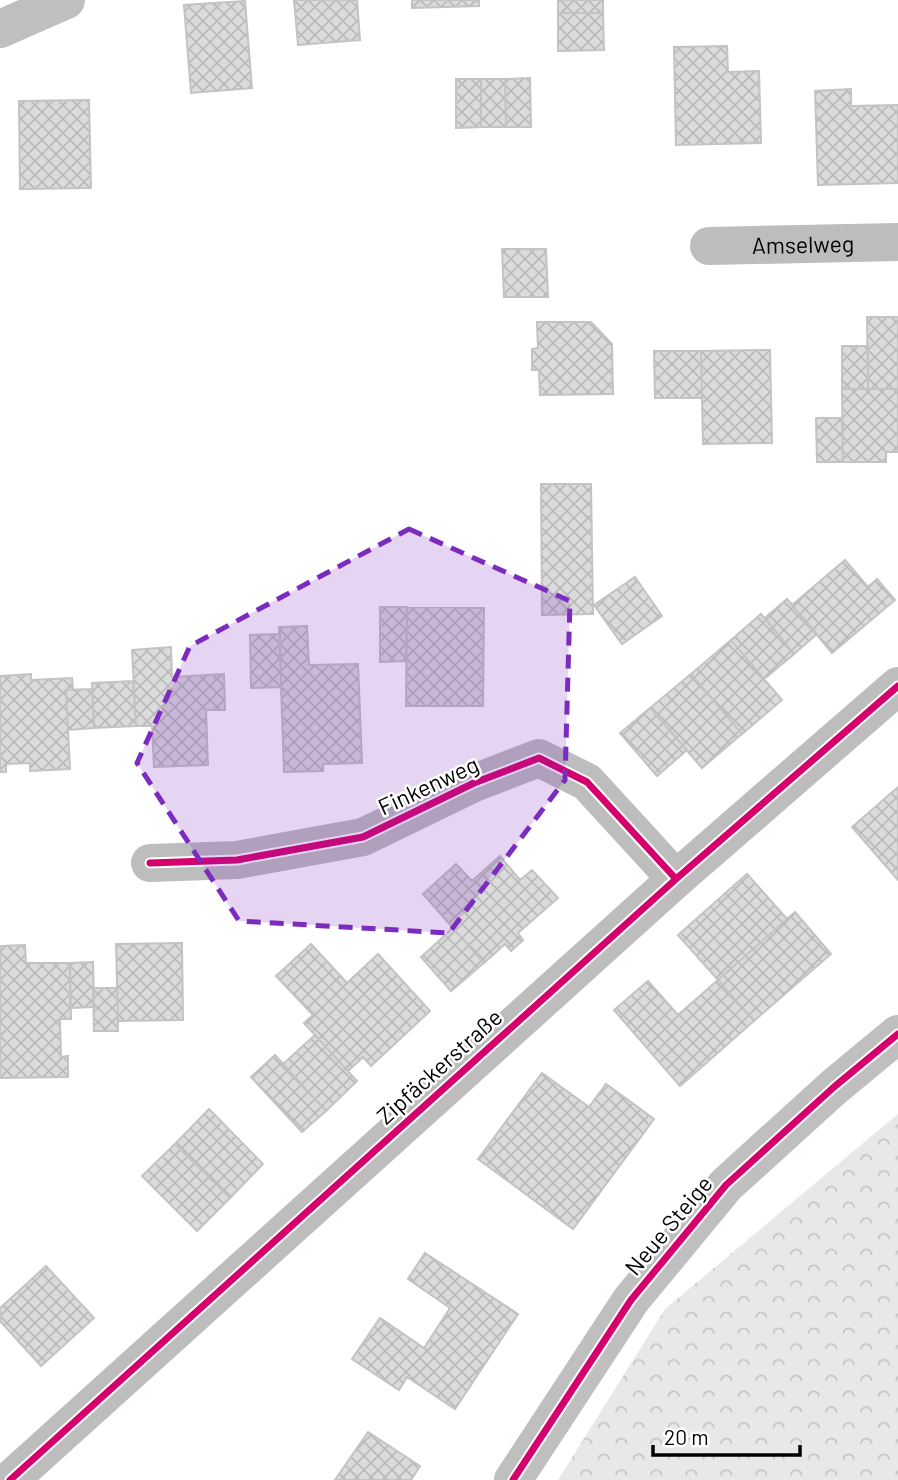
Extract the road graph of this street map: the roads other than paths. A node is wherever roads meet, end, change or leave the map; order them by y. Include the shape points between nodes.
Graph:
1 (66, 0) edge
2 (0, 29) edge
3 (898, 242) edge
4 (709, 246) dead end
5 (898, 686) edge
6 (150, 863) dead end
7 (676, 878) junction
8 (898, 1034) edge
9 (10, 1480) edge
10 (513, 1480) edge

1 - 2 main road
3 - 4 street, Amselweg
5 - 7 street, Zipfäckerstraße
6 - 7 street, Finkenweg via 237,860 363,837 474,783 539,758 587,782
7 - 9 street, Zipfäckerstraße
8 - 10 main road, Neue Steige via 726,1185 631,1300

